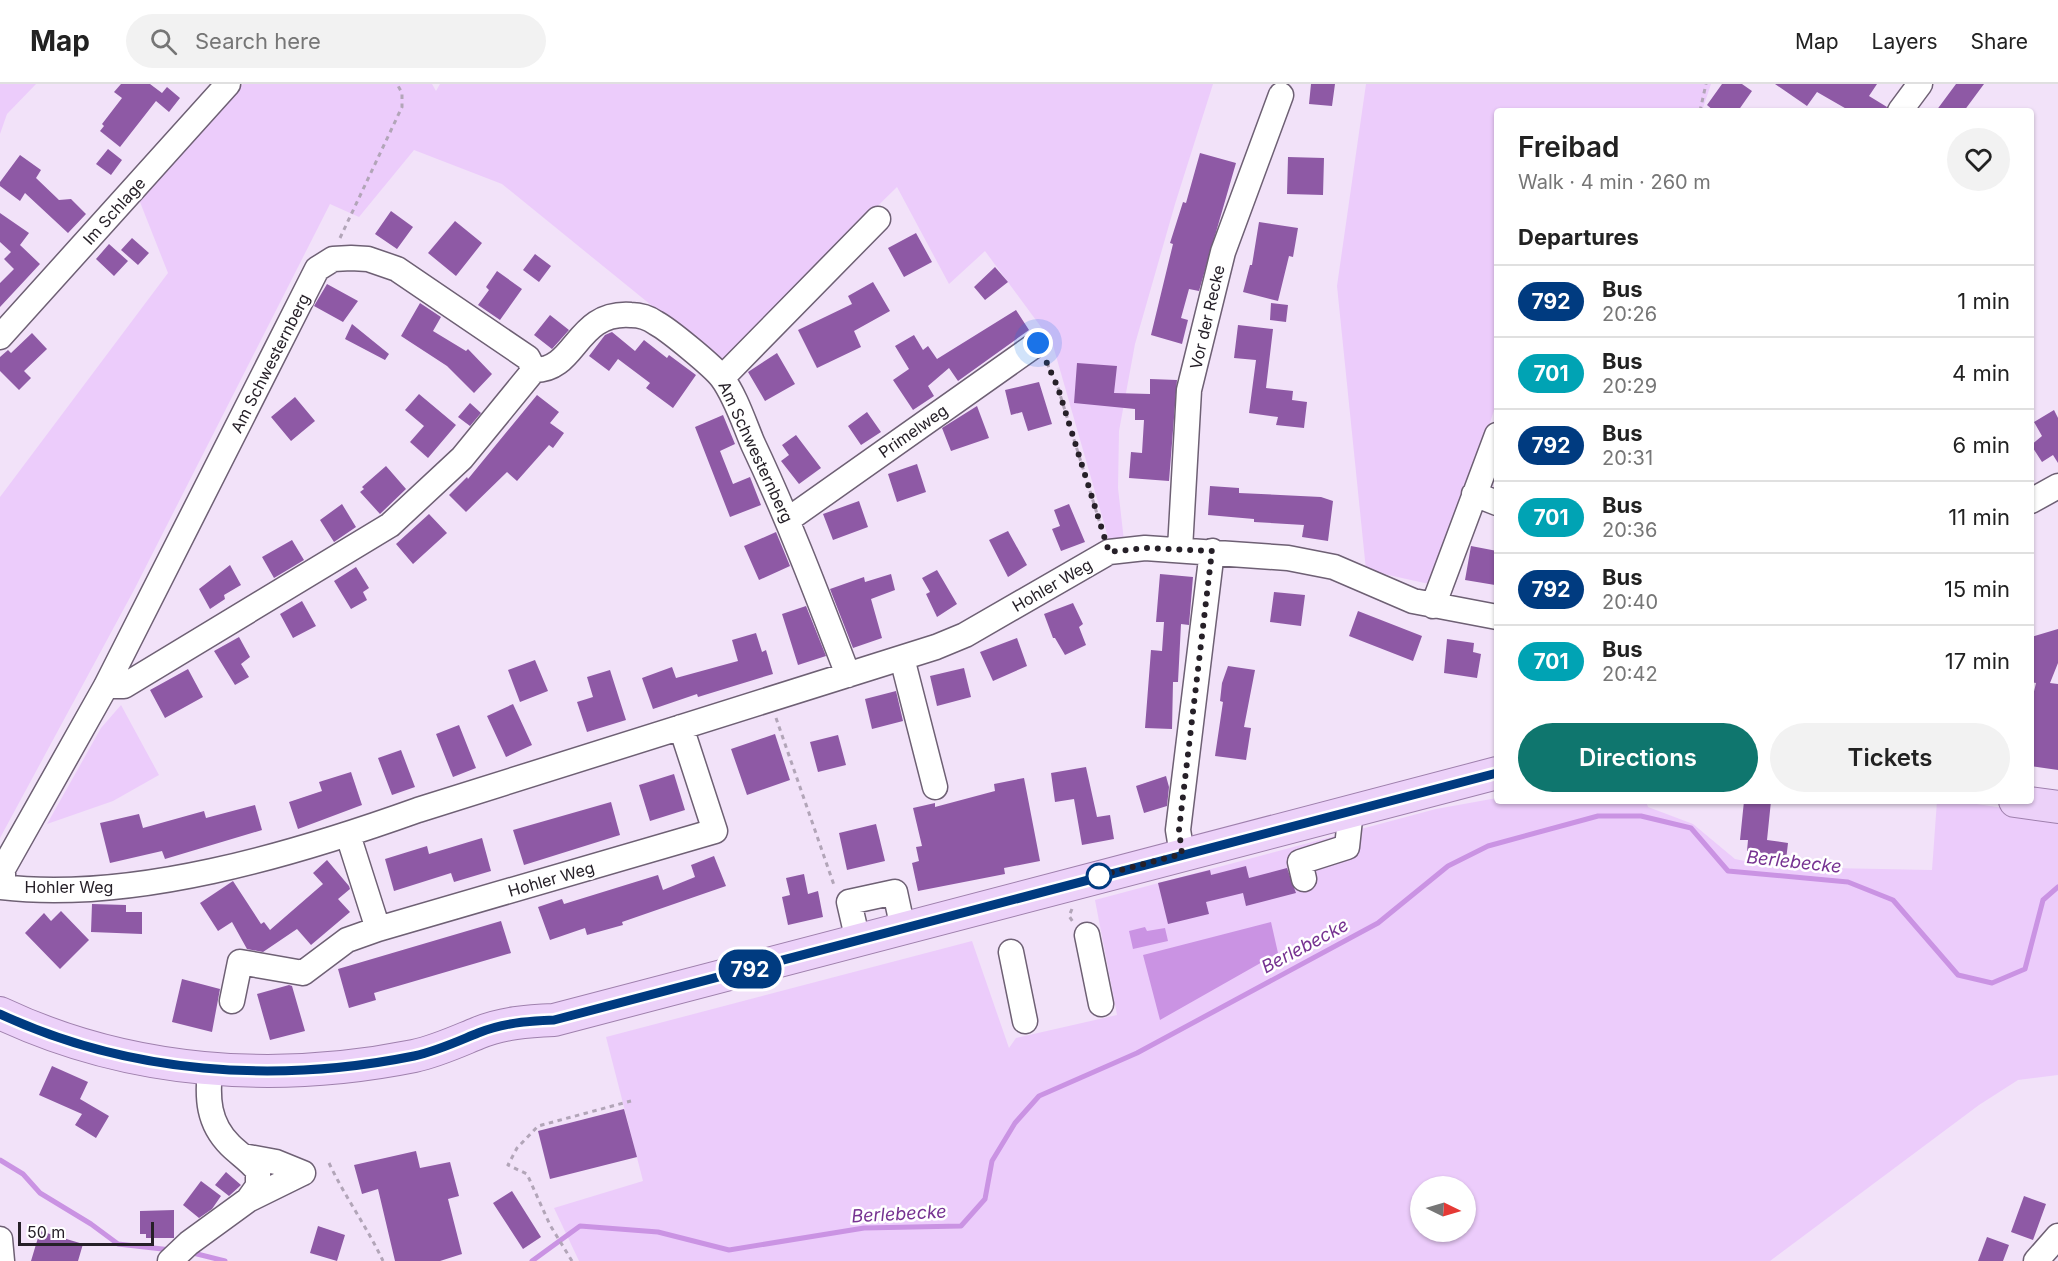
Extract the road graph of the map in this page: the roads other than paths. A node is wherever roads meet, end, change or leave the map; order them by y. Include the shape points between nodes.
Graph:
1 (228, 84) edge
2 (1920, 84) edge
3 (1281, 95) dead end
4 (1902, 108) edge
5 (878, 219) dead end
6 (0, 337) edge
7 (1038, 343) road end
8 (534, 370) junction
9 (722, 378) junction
10 (1494, 443) edge
11 (2058, 486) edge
12 (1474, 494) junction
13 (2034, 499) edge
14 (1494, 502) edge
15 (789, 519) junction
16 (1180, 549) junction
17 (1212, 551) junction
18 (1433, 606) junction
19 (1494, 616) edge
20 (902, 658) junction
21 (848, 675) junction
22 (106, 686) junction
23 (681, 727) junction
24 (1494, 774) edge
25 (935, 787) dead end
26 (2034, 804) edge
27 (2058, 807) edge
28 (1352, 810) junction
29 (348, 835) junction
30 (1182, 854) junction
31 (1304, 879) dead end
32 (1, 887) edge
33 (378, 929) junction
34 (903, 929) junction
35 (1083, 932) road end
36 (858, 941) junction
37 (1011, 951) dead end
38 (232, 1001) dead end
39 (1101, 1004) dead end
40 (0, 1013) edge
41 (1025, 1021) dead end
42 (210, 1070) junction
43 (243, 1156) junction
44 (249, 1200) junction
45 (2058, 1236) edge
46 (0, 1239) edge
47 (178, 1254) edge
48 (2, 1261) edge
49 (2036, 1261) edge

1 - 6 street, Im Schlage
2 - 4 street
3 - 16 street, Vor der Recke via 1223,252 1190,390
5 - 9 street
7 - 15 street, Primelweg
8 - 9 street, Am Schwesternberg via 546,370 560,362 583,332 599,320 630,315 658,323
8 - 22 street via 462,458 390,525 124,686
8 - 22 street, Am Schwesternberg via 528,358 398,269 351,258 333,259 317,268
9 - 15 street, Am Schwesternberg
10 - 12 street
11 - 13 street
12 - 14 street
12 - 18 street
15 - 21 street, Am Schwesternberg
16 - 17 street, Hohler Weg
16 - 20 street, Hohler Weg via 1109,552 965,635
17 - 18 street, Hohler Weg via 1334,567
17 - 30 street via 1179,830
18 - 19 street, Hohler Weg
20 - 21 street, Hohler Weg
20 - 25 street
21 - 23 street, Hohler Weg
22 - 32 street, Am Schwesternberg via 3,869
23 - 29 street, Hohler Weg
23 - 33 street, Hohler Weg via 715,831
24 - 28 main road
26 - 27 main road
28 - 30 main road
28 - 31 street via 1347,847 1300,862
29 - 32 street, Hohler Weg via 195,874 114,888
29 - 33 street
30 - 34 main road
33 - 38 street via 347,940 303,973 240,962
34 - 36 main road
34 - 36 street via 895,892 849,902
35 - 39 street
36 - 42 main road via 554,1020 518,1022 449,1047 403,1058 310,1069
37 - 41 street
40 - 42 main road via 88,1047 150,1062
42 - 43 street via 212,1118 221,1135
43 - 44 street via 258,1171 258,1186
43 - 44 street via 276,1162 303,1173
44 - 47 street
45 - 49 street
46 - 48 street

